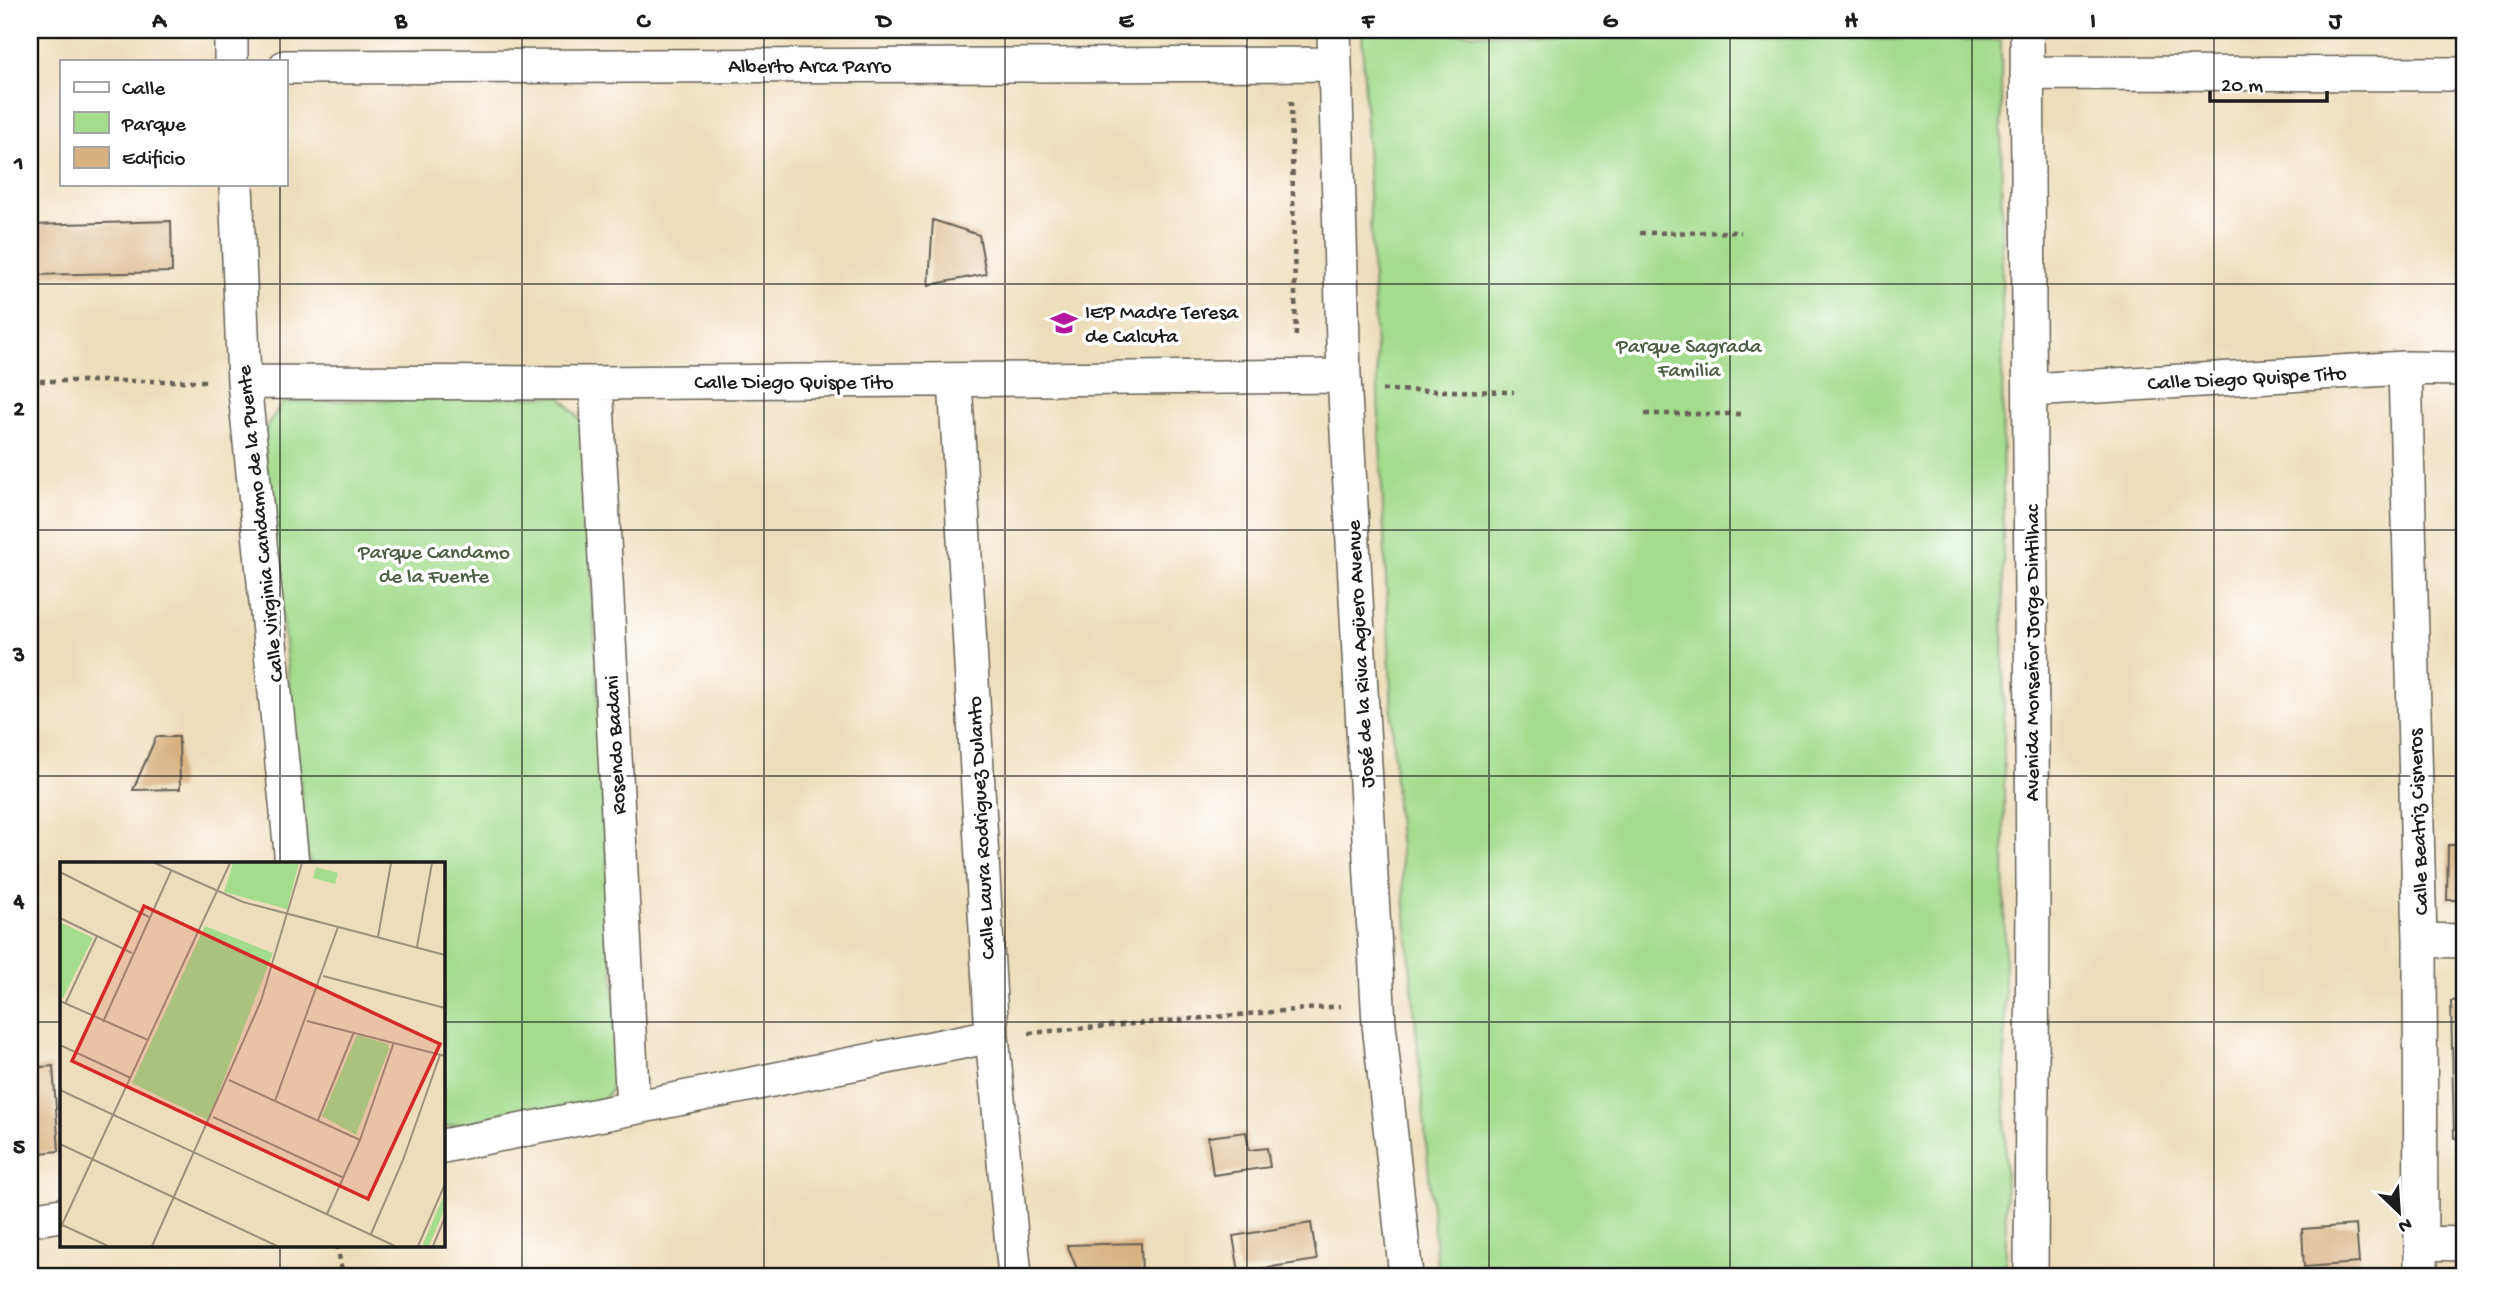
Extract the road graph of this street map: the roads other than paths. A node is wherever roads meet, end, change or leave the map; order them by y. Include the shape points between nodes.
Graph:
1 (231, 30) edge
2 (1334, 30) edge
3 (2026, 30) edge
4 (231, 60) edge
5 (1334, 64) junction
6 (287, 67) edge
7 (2027, 73) junction
8 (2464, 74) edge
9 (236, 186) edge
10 (2404, 368) junction
11 (2464, 369) edge
12 (1344, 376) junction
13 (955, 380) junction
14 (244, 382) junction
15 (596, 383) junction
16 (2030, 390) junction
17 (292, 862) edge
18 (2420, 940) junction
19 (2464, 941) edge
20 (992, 1037) junction
21 (633, 1108) junction
22 (444, 1146) edge
23 (60, 1215) edge
24 (30, 1220) edge
25 (2421, 1243) junction
26 (2464, 1244) edge
27 (1014, 1276) edge
28 (1406, 1276) edge
29 (2031, 1276) edge
30 (2421, 1276) edge

1 - 4 street
2 - 5 street, José de la Riva Agüero Avenue
3 - 7 street, Avenida Monseñor Jorge Dintilhac
5 - 6 street, Alberto Arca Parro
5 - 12 street, José de la Riva Agüero Avenue
7 - 8 street
7 - 16 street, Avenida Monseñor Jorge Dintilhac
9 - 14 street, Calle Virginia Candamo de la Puente
10 - 11 street, Calle Diego Quispe Tito
10 - 16 street, Calle Diego Quispe Tito
10 - 18 street, Calle Beatriz Cisneros
12 - 13 street, Calle Diego Quispe Tito
12 - 28 street, José de la Riva Agüero Avenue via 1379,1024
13 - 15 street, Calle Diego Quispe Tito
13 - 20 street, Calle Laura Rodriguez Dulanto
14 - 15 street, Calle Diego Quispe Tito
14 - 17 street, Calle Virginia Candamo de la Puente
15 - 21 street, Rosendo Badani
16 - 29 street, Avenida Monseñor Jorge Dintilhac
18 - 19 street
18 - 25 street, Calle Beatriz Cisneros
20 - 21 street
20 - 27 street, Calle Laura Rodriguez Dulanto
21 - 22 street
23 - 24 street
25 - 26 street
25 - 30 street, Calle Beatriz Cisneros

